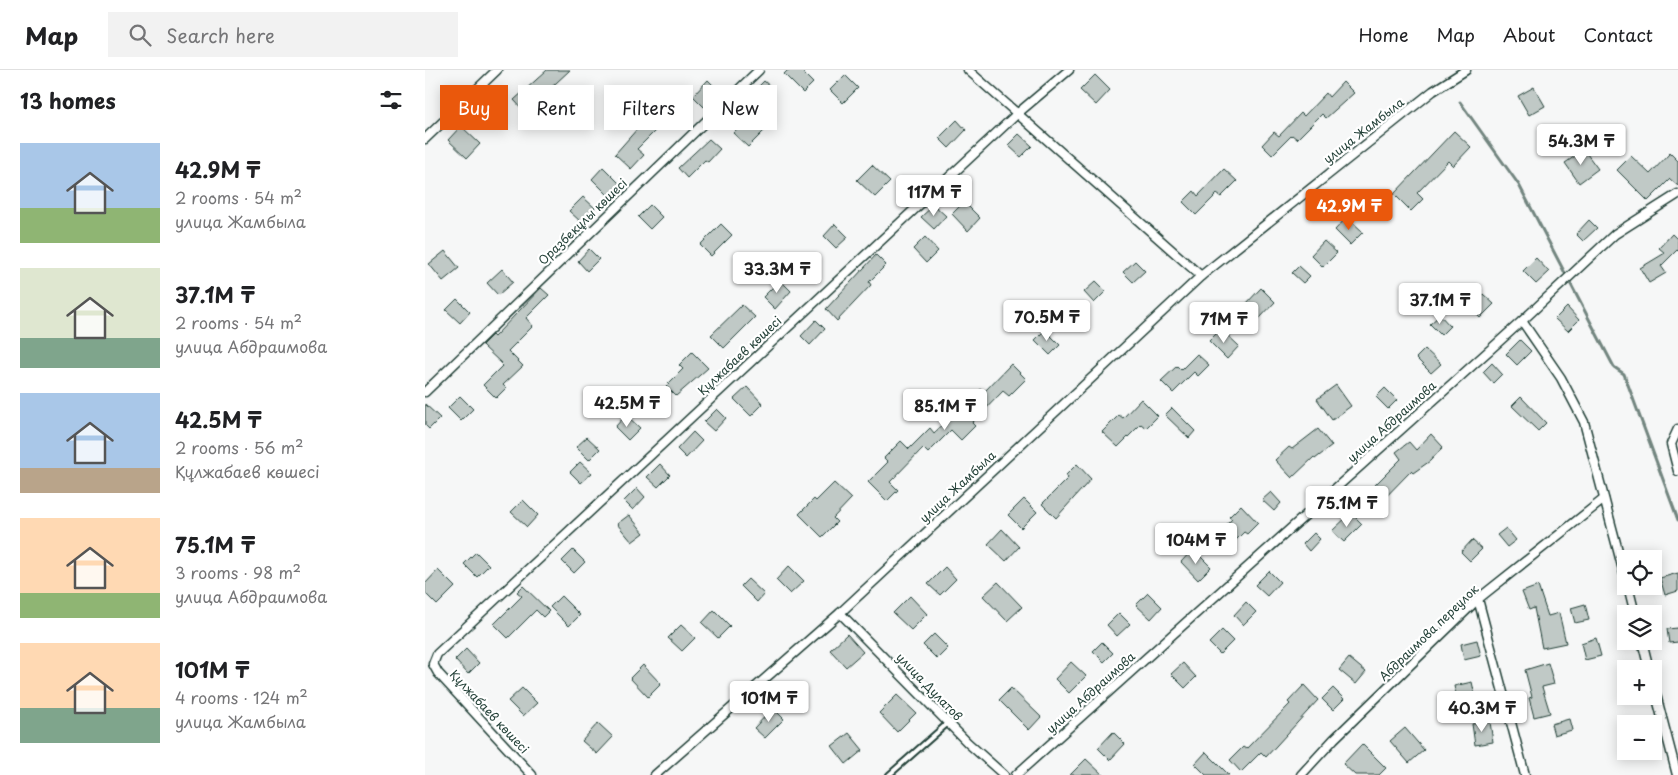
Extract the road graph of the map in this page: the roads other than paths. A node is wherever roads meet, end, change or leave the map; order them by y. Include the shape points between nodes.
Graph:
1 (497, 70) edge
2 (759, 70) edge
3 (968, 70) edge
4 (1069, 70) edge
5 (1466, 70) edge
6 (1018, 113) junction
7 (425, 140) edge
8 (1678, 194) edge
9 (1201, 276) junction
10 (1522, 320) junction
11 (425, 392) edge
12 (1678, 429) edge
13 (1678, 471) edge
14 (1604, 499) junction
15 (1618, 550) edge
16 (1478, 599) junction
17 (840, 613) junction
18 (1659, 705) edge
19 (948, 723) junction
20 (532, 775) edge
21 (655, 775) edge
22 (889, 775) edge
23 (1004, 775) edge
24 (1016, 775) edge
25 (1301, 775) edge
26 (1525, 775) edge
27 (1677, 775) edge

1 - 7 street
2 - 11 street, Оразбекұлы көшесі
3 - 6 street
4 - 6 street, Құлжабаев көшесі
5 - 9 street, улица Жамбыла via 1433,91
6 - 9 street
6 - 20 street, Құлжабаев көшесі via 437,654 433,664 438,673
8 - 10 street, улица Абдраимова via 1615,234
9 - 17 street, улица Жамбыла
10 - 14 street via 1561,378 1584,422
10 - 24 street, улица Абдраимова
12 - 13 street via 1671,444
14 - 15 street
14 - 16 street, Абдраимова переулок
16 - 25 street, Абдраимова переулок
16 - 26 street
17 - 19 street, улица Дулатов
17 - 21 street, улица Жамбыла
18 - 27 street
19 - 22 lane
19 - 23 street, улица Дулатов

